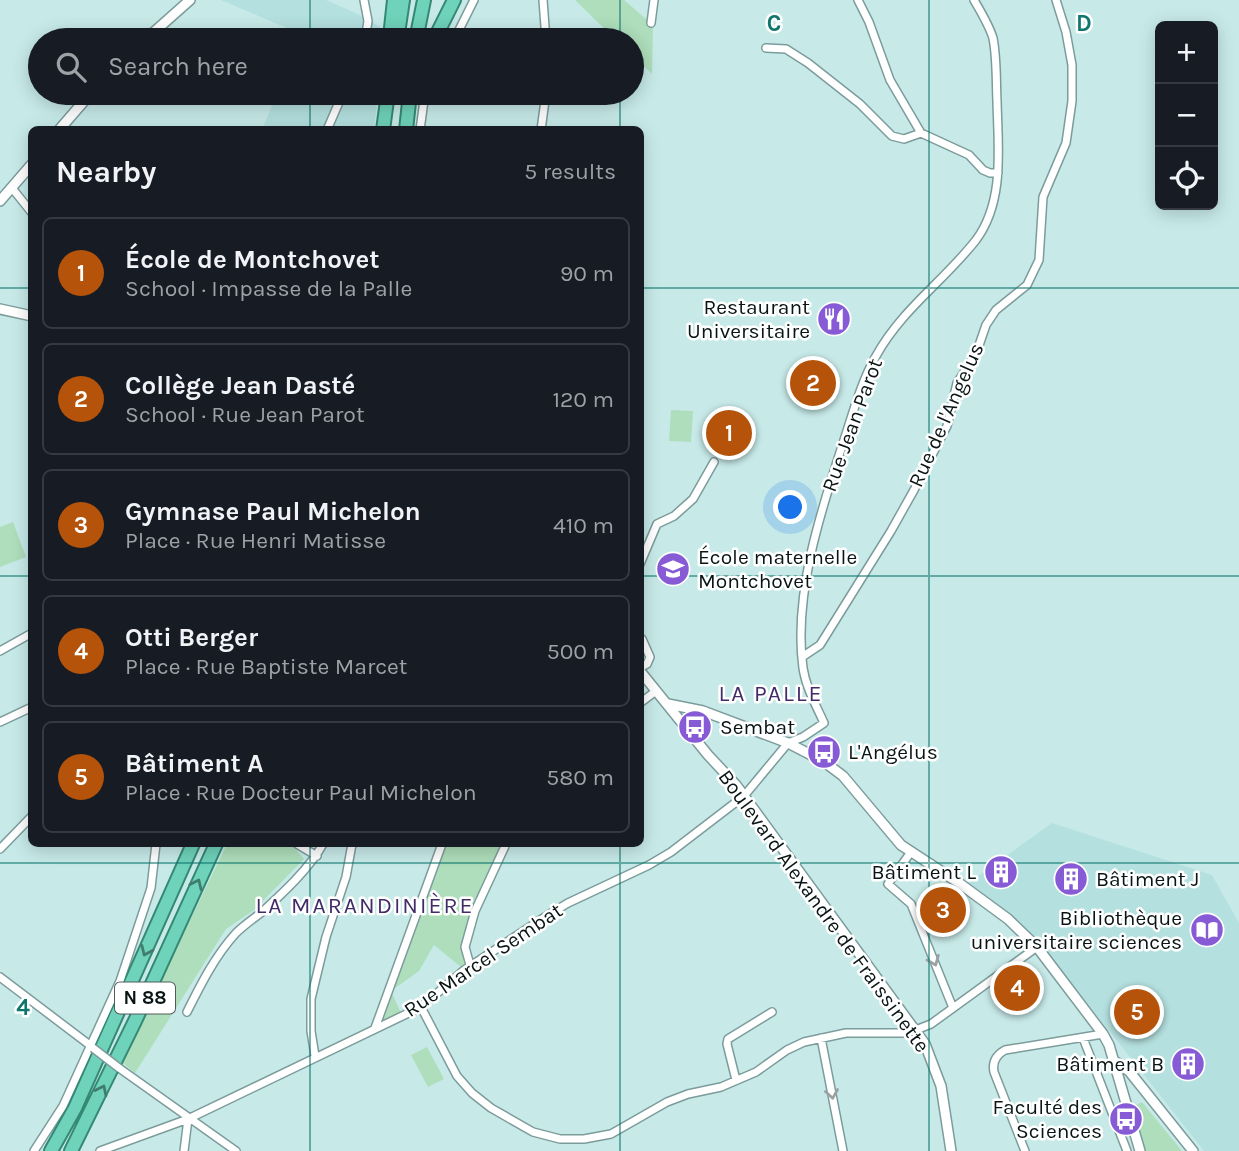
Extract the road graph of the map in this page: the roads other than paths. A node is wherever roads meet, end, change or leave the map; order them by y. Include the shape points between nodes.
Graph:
1 (190, 0) edge
2 (364, 0) edge
3 (394, 0) edge
4 (403, 0) edge
5 (424, 0) edge
6 (454, 0) edge
7 (474, 0) edge
8 (543, 0) edge
9 (654, 0) edge
10 (858, 0) edge
11 (974, 0) edge
12 (1056, 0) edge
13 (651, 23) dead end
14 (158, 28) edge
15 (367, 28) edge
16 (391, 28) edge
17 (399, 28) edge
18 (418, 28) edge
19 (440, 28) edge
20 (460, 28) edge
21 (545, 28) edge
22 (766, 48) dead end
23 (81, 105) edge
24 (338, 105) edge
25 (386, 105) edge
26 (410, 105) edge
27 (423, 105) edge
28 (544, 105) edge
29 (64, 126) edge
30 (329, 126) edge
31 (383, 126) edge
32 (406, 126) edge
33 (421, 126) edge
34 (542, 126) edge
35 (921, 133) junction
36 (28, 169) edge
37 (998, 173) junction
38 (12, 188) junction
39 (0, 201) edge
40 (28, 208) edge
41 (0, 309) edge
42 (28, 315) edge
43 (714, 462) dead end
44 (644, 555) edge
45 (28, 634) edge
46 (644, 644) edge
47 (0, 651) edge
48 (802, 657) junction
49 (644, 667) edge
50 (644, 675) edge
51 (656, 691) junction
52 (644, 699) edge
53 (668, 704) junction
54 (28, 709) edge
55 (0, 722) edge
56 (788, 743) junction
57 (744, 796) junction
58 (28, 820) edge
59 (156, 847) edge
60 (192, 847) edge
61 (215, 847) edge
62 (302, 847) edge
63 (322, 847) edge
64 (351, 847) edge
65 (441, 847) edge
66 (505, 847) edge
67 (0, 849) edge
68 (911, 852) junction
69 (317, 856) junction
70 (1037, 947) junction
71 (470, 965) junction
72 (0, 977) edge
73 (421, 1007) junction
74 (953, 1008) junction
75 (187, 1012) dead end
76 (772, 1012) dead end
77 (375, 1028) junction
78 (916, 1031) junction
79 (1103, 1034) junction
80 (821, 1038) junction
81 (1083, 1038) junction
82 (91, 1046) junction
83 (315, 1056) junction
84 (1113, 1060) junction
85 (1118, 1073) junction
86 (736, 1080) junction
87 (1136, 1081) junction
88 (75, 1108) junction
89 (188, 1119) junction
90 (80, 1134) junction
91 (34, 1151) edge
92 (44, 1151) edge
93 (51, 1151) edge
94 (71, 1151) edge
95 (79, 1151) edge
96 (100, 1151) edge
97 (184, 1151) edge
98 (236, 1151) edge
99 (843, 1151) edge
100 (951, 1151) edge
101 (1025, 1151) edge
102 (1127, 1151) edge
103 (1140, 1151) edge
104 (1193, 1151) edge

1 - 14 street
2 - 15 street
3 - 16 highway
4 - 17 highway
5 - 18 highway
6 - 19 highway
7 - 20 street
8 - 21 street
9 - 13 street
10 - 35 street via 890,80
11 - 37 street, Rue Jean Parot via 992,35 996,56
12 - 48 street, Rue de l'Angelus via 1072,65 1072,101 1066,143 1043,197 1039,260 1027,285 996,310 986,325 976,354 957,383 947,426 891,531 820,645
22 - 35 street via 786,49 807,63 892,136 904,139
23 - 29 street
24 - 30 street
25 - 31 highway
26 - 32 highway
27 - 33 street
28 - 34 street
35 - 37 street via 969,155 983,170
36 - 38 street
37 - 48 street, Rue Jean Parot via 993,205 977,238 899,321 875,358 859,395 811,550
38 - 39 street
38 - 40 street
41 - 42 street
43 - 44 street via 693,499 657,524
45 - 47 street
46 - 49 street via 650,657
48 - 56 street, Rue Jean Parot via 807,687 824,723
50 - 51 street, Boulevard Alexandre de Fraissinette
51 - 52 street
51 - 53 street, Boulevard Alexandre de Fraissinette
53 - 56 street via 704,711
53 - 57 street, Boulevard Alexandre de Fraissinette
54 - 55 street
56 - 57 street, Rue Marcel Sembat
56 - 68 street via 843,776
57 - 71 street, Rue Marcel Sembat via 671,852 568,903
57 - 78 street, Boulevard Alexandre de Fraissinette
58 - 67 street
59 - 82 street via 151,888 138,931
60 -> 88 highway, N 88
90 -> 61 highway, N 88
62 - 69 street
63 - 69 street
64 - 83 street via 311,999
65 - 77 street
66 - 71 street via 475,911 465,947
68 - 70 street via 1008,919
68 -> 74 street via 888,884 911,904
69 - 75 street via 237,932 205,976
70 - 74 street
70 - 79 street
71 - 73 street, Rue Marcel Sembat
72 - 82 street
73 - 77 street, Rue Marcel Sembat
73 - 86 street via 445,1056 472,1093 533,1132 560,1139 611,1134 667,1102
74 - 78 street
76 - 86 street via 728,1039
77 - 83 street, Rue Marcel Sembat
78 - 80 street via 846,1032
78 - 100 street, Boulevard Alexandre de Fraissinette via 941,1086
79 - 81 street
79 - 84 street
80 - 86 street via 787,1050
80 -> 99 street
81 - 101 street via 1005,1049 994,1061 994,1072
81 - 102 street
82 - 89 street, bridge
82 - 91 street via 64,1107
83 - 89 street, Rue Marcel Sembat
84 - 85 street
84 - 87 street
85 - 87 street
85 - 103 street
87 - 104 street
88 - 92 highway
88 - 93 highway, N 88
89 - 96 street, Rue Marcel Sembat
89 - 97 street
89 - 98 street
90 - 94 highway, N 88
90 - 95 highway

